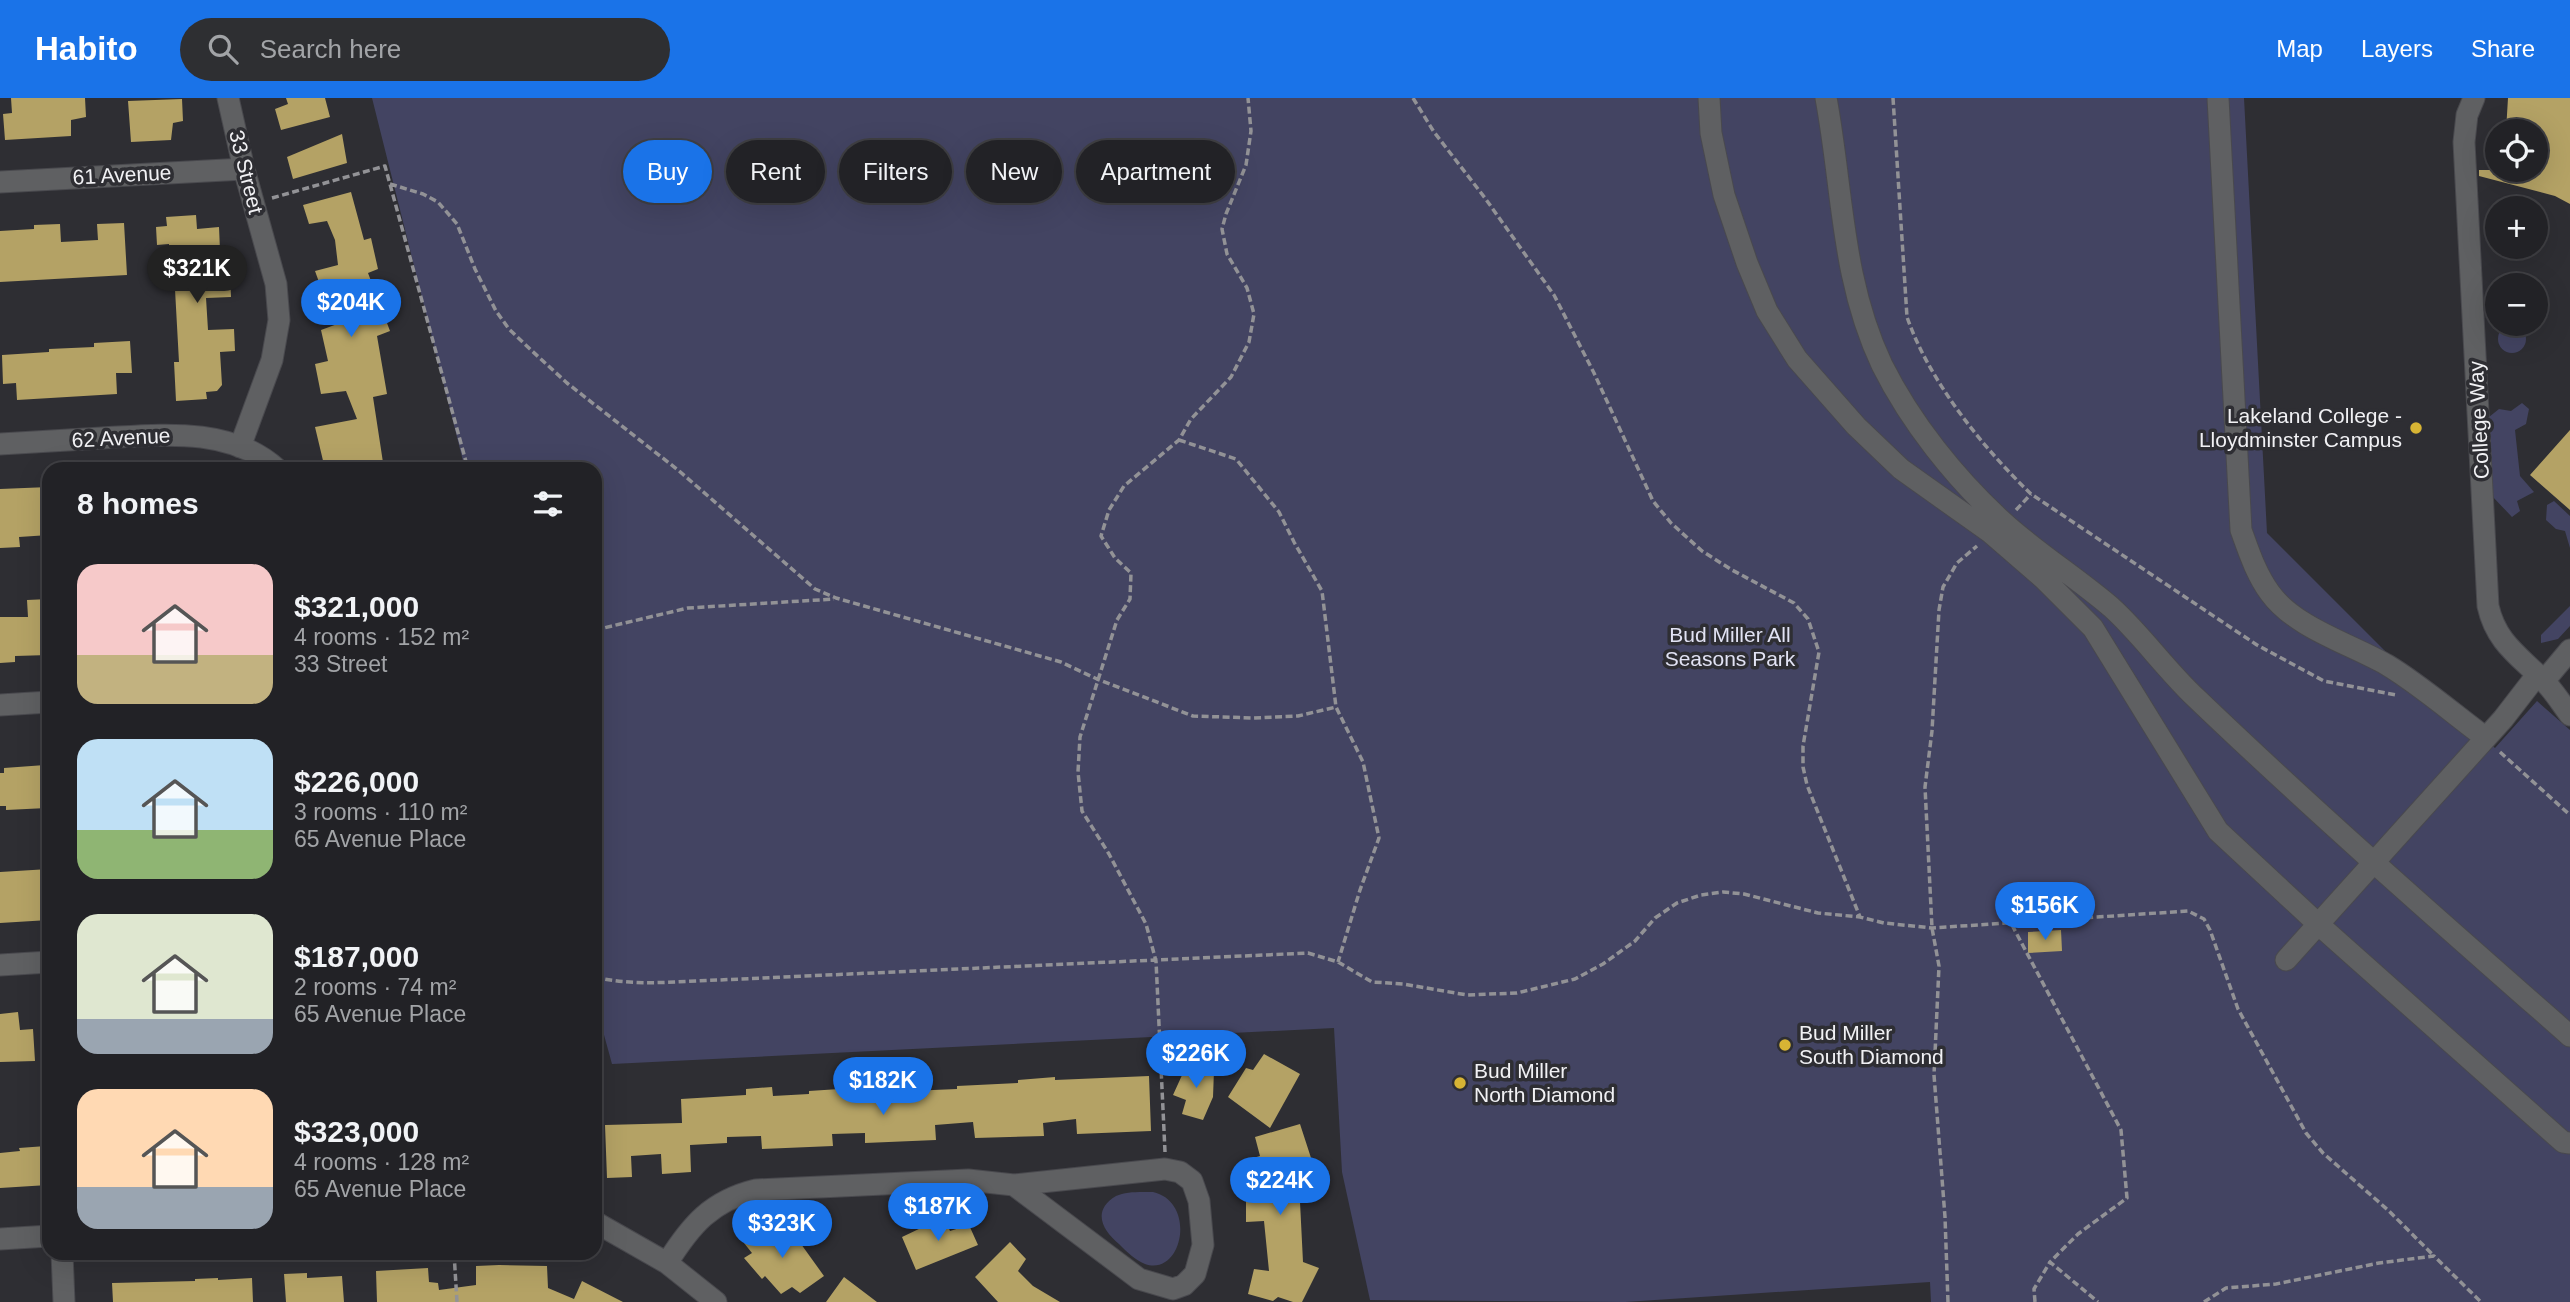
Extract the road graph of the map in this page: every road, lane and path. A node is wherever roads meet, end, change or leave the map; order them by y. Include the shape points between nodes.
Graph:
1 (228, 98) edge
2 (1248, 98) edge
3 (1413, 98) edge
4 (1709, 98) edge
5 (1826, 98) edge
6 (1893, 98) edge
7 (2218, 98) edge
8 (2474, 98) edge
9 (243, 169) junction
10 (0, 182) edge
11 (390, 184) junction
12 (275, 197) dead end
13 (1179, 440) junction
14 (0, 444) edge
15 (240, 447) junction
16 (265, 462) edge
17 (466, 462) edge
18 (2031, 494) junction
19 (2012, 514) dead end
20 (1980, 543) dead end
21 (836, 598) junction
22 (602, 628) edge
23 (2570, 650) edge
24 (2540, 678) junction
25 (1097, 679) junction
26 (2403, 697) dead end
27 (42, 702) edge
28 (0, 705) edge
29 (1336, 707) junction
30 (2570, 715) edge
31 (2486, 738) junction
32 (2570, 815) edge
33 (2373, 863) junction
34 (1860, 917) junction
35 (2011, 924) junction
36 (2318, 924) junction
37 (1931, 928) junction
38 (2286, 960) dead end
39 (1156, 961) junction
40 (42, 962) edge
41 (1338, 962) junction
42 (0, 965) edge
43 (602, 978) edge
44 (2570, 1036) edge
45 (2570, 1143) edge
46 (1164, 1147) dead end
47 (1013, 1185) junction
48 (602, 1226) edge
49 (42, 1236) edge
50 (0, 1238) edge
51 (2434, 1256) junction
52 (62, 1260) edge
53 (454, 1260) edge
54 (2050, 1262) junction
55 (667, 1263) junction
56 (64, 1302) edge
57 (457, 1302) edge
58 (716, 1302) edge
59 (1948, 1302) edge
60 (2035, 1302) edge
61 (2098, 1302) edge
62 (2204, 1302) edge
63 (2481, 1302) edge

1 - 9 street, 33 Street
2 - 13 path via 1251,131 1246,164 1222,229 1227,254 1247,288 1254,314 1249,342 1231,377 1191,419
3 - 34 path via 1554,295 1653,501 1702,551 1794,603 1808,619 1819,652 1803,767
4 - 36 street via 1724,195 1768,311 1797,359 1901,469 1992,533 2093,628 2218,831
5 - 33 street via 1858,306 1883,365 1912,415 1955,474 2004,523 2112,608 2193,696
6 - 18 path via 1907,317 1916,344 2001,465
7 - 31 street via 2241,530 2253,565 2271,595 2296,617 2388,666
8 - 24 street, College Way via 2464,142 2488,606 2492,625 2507,646
9 - 10 street, 61 Avenue
9 - 15 street, 33 Street via 276,284 279,320 272,360
11 - 12 path via 385,166
11 - 17 path
11 - 21 path via 438,202 457,224 496,312 531,350 678,470 799,578
13 - 25 path via 1124,486 1108,510 1101,536 1131,573 1130,599 1117,620
13 - 29 path via 1236,459 1279,512 1322,590
14 - 15 street, 62 Avenue via 165,435 200,436
15 - 16 street
18 - 19 path
18 - 26 path via 2279,657 2324,681
20 - 37 path via 1949,573 1939,610 1925,787
21 - 22 path via 688,608
21 - 25 path via 1061,662
23 - 24 street
24 - 30 street, College Way
24 - 31 street
25 - 29 path via 1193,716 1298,716
25 - 39 path via 1080,737 1082,811 1146,924
27 - 28 street
29 - 41 path via 1363,762 1379,838
31 - 32 path
31 - 33 street
33 - 36 street
33 - 44 street
34 - 37 path
34 - 41 path via 1818,913 1744,894 1701,895 1655,918 1635,941 1575,979 1517,992 1467,995 1372,982
35 - 37 path
35 - 51 path via 2189,911 2204,919 2238,1009 2306,1133
35 - 54 path via 2122,1129 2127,1198 2078,1234
36 - 38 street
36 - 45 street via 2563,1142
37 - 59 path via 1939,966 1934,1076
39 - 41 path via 1308,953
39 - 43 path via 719,980
39 - 46 path
40 - 42 street
47 - 47 street via 1139,1279 1173,1289 1195,1275 1203,1245 1199,1202 1192,1181 1180,1172 1165,1169
47 - 55 street via 968,1180 756,1191 715,1206 691,1228
48 - 55 street
49 - 50 street
51 - 62 path via 2276,1284 2226,1288
51 - 63 path
52 - 56 street
53 - 57 path
54 - 60 path via 2034,1289
54 - 61 path
55 - 58 street

